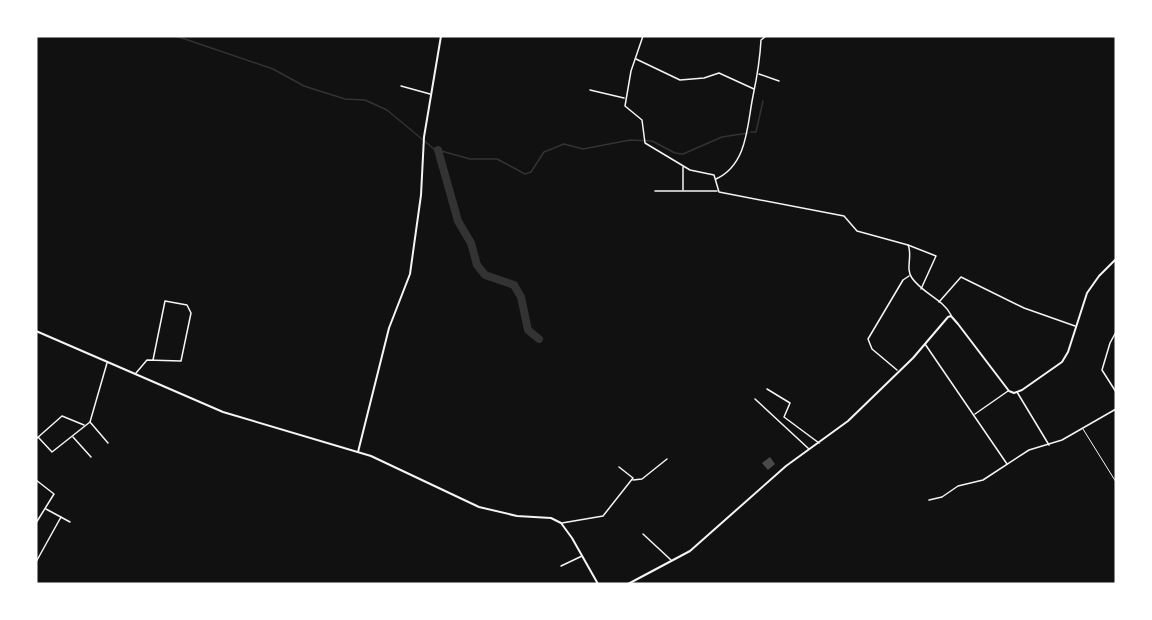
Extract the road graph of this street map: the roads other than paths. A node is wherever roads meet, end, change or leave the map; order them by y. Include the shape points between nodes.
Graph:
1 (441, 36) edge
2 (643, 36) edge
3 (766, 36) edge
4 (635, 59) junction
5 (758, 74) junction
6 (779, 81) dead end
7 (401, 86) dead end
8 (755, 89) junction
9 (590, 90) dead end
10 (430, 94) junction
11 (626, 98) junction
12 (683, 166) junction
13 (716, 179) junction
14 (683, 190) junction
15 (655, 191) dead end
16 (717, 191) junction
17 (908, 245) junction
18 (1116, 259) edge
19 (909, 275) junction
20 (921, 289) junction
21 (939, 302) junction
22 (951, 316) junction
23 (1076, 326) junction
24 (36, 331) edge
25 (1116, 332) edge
26 (925, 343) junction
27 (153, 360) junction
28 (107, 363) junction
29 (899, 372) junction
30 (135, 374) junction
31 (768, 388) dead end
32 (1009, 391) junction
33 (1017, 392) junction
34 (1116, 392) edge
35 (755, 399) dead end
36 (1116, 408) edge
37 (974, 415) junction
38 (90, 422) junction
39 (85, 425) junction
40 (1083, 429) junction
41 (72, 436) junction
42 (37, 438) edge
43 (108, 443) dead end
44 (819, 443) junction
45 (1049, 446) junction
46 (809, 450) junction
47 (358, 452) junction
48 (91, 457) dead end
49 (667, 459) dead end
50 (1008, 464) junction
51 (619, 467) dead end
52 (633, 479) junction
53 (36, 480) edge
54 (1116, 482) edge
55 (929, 500) dead end
56 (45, 508) junction
57 (61, 517) junction
58 (70, 522) dead end
59 (36, 523) edge
60 (561, 523) junction
61 (643, 534) dead end
62 (583, 556) junction
63 (673, 561) junction
64 (36, 562) edge
65 (561, 566) dead end
66 (598, 584) edge
67 (628, 584) edge

1 - 10 street
2 - 4 street
3 - 5 street via 761,40
4 - 8 street via 680,80 719,73
4 - 11 street
5 - 6 street
5 - 8 street
7 - 10 street
8 - 13 street via 748,135 734,165
9 - 11 street
10 - 47 street via 409,279 385,341
11 - 12 street via 626,108 642,120 645,143
12 - 13 street via 712,174
12 - 14 street
13 - 16 street
14 - 15 street
14 - 16 street
16 - 17 street via 844,216 855,230
17 - 19 street
17 - 20 street via 936,256
18 - 23 street via 1090,288
19 - 20 street
19 - 29 street via 867,342
20 - 21 street
21 - 22 street
21 - 23 street via 955,281 963,277 1024,308
22 - 26 street
22 - 32 street
23 - 33 street via 1062,362
24 - 28 street
25 - 34 street via 1102,370
26 - 29 street
26 - 37 street
27 - 27 street via 165,301 187,305 191,313 182,358 177,362
27 - 30 street via 143,362
28 - 30 street
28 - 38 street
29 - 44 street
30 - 47 street via 223,412
31 - 44 street via 790,403 784,417
32 - 33 street
32 - 37 street
33 - 45 street
35 - 46 street
36 - 40 street
37 - 50 street
38 - 39 street
38 - 43 street
39 - 41 street
39 - 42 street via 62,416
40 - 45 street
40 - 54 lane
41 - 42 street via 52,452
41 - 48 street
44 - 46 street
45 - 50 street via 1033,448
46 - 63 street via 778,472 690,551
47 - 60 street via 479,507 517,516 545,516
49 - 52 street via 642,479
50 - 55 street via 983,480 958,486 942,498
51 - 52 street via 630,472
52 - 60 street via 603,516
53 - 56 street via 54,494
56 - 57 street
56 - 59 street
57 - 58 street
57 - 64 street
60 - 62 street
61 - 63 street
62 - 65 street
62 - 66 street
63 - 67 street

